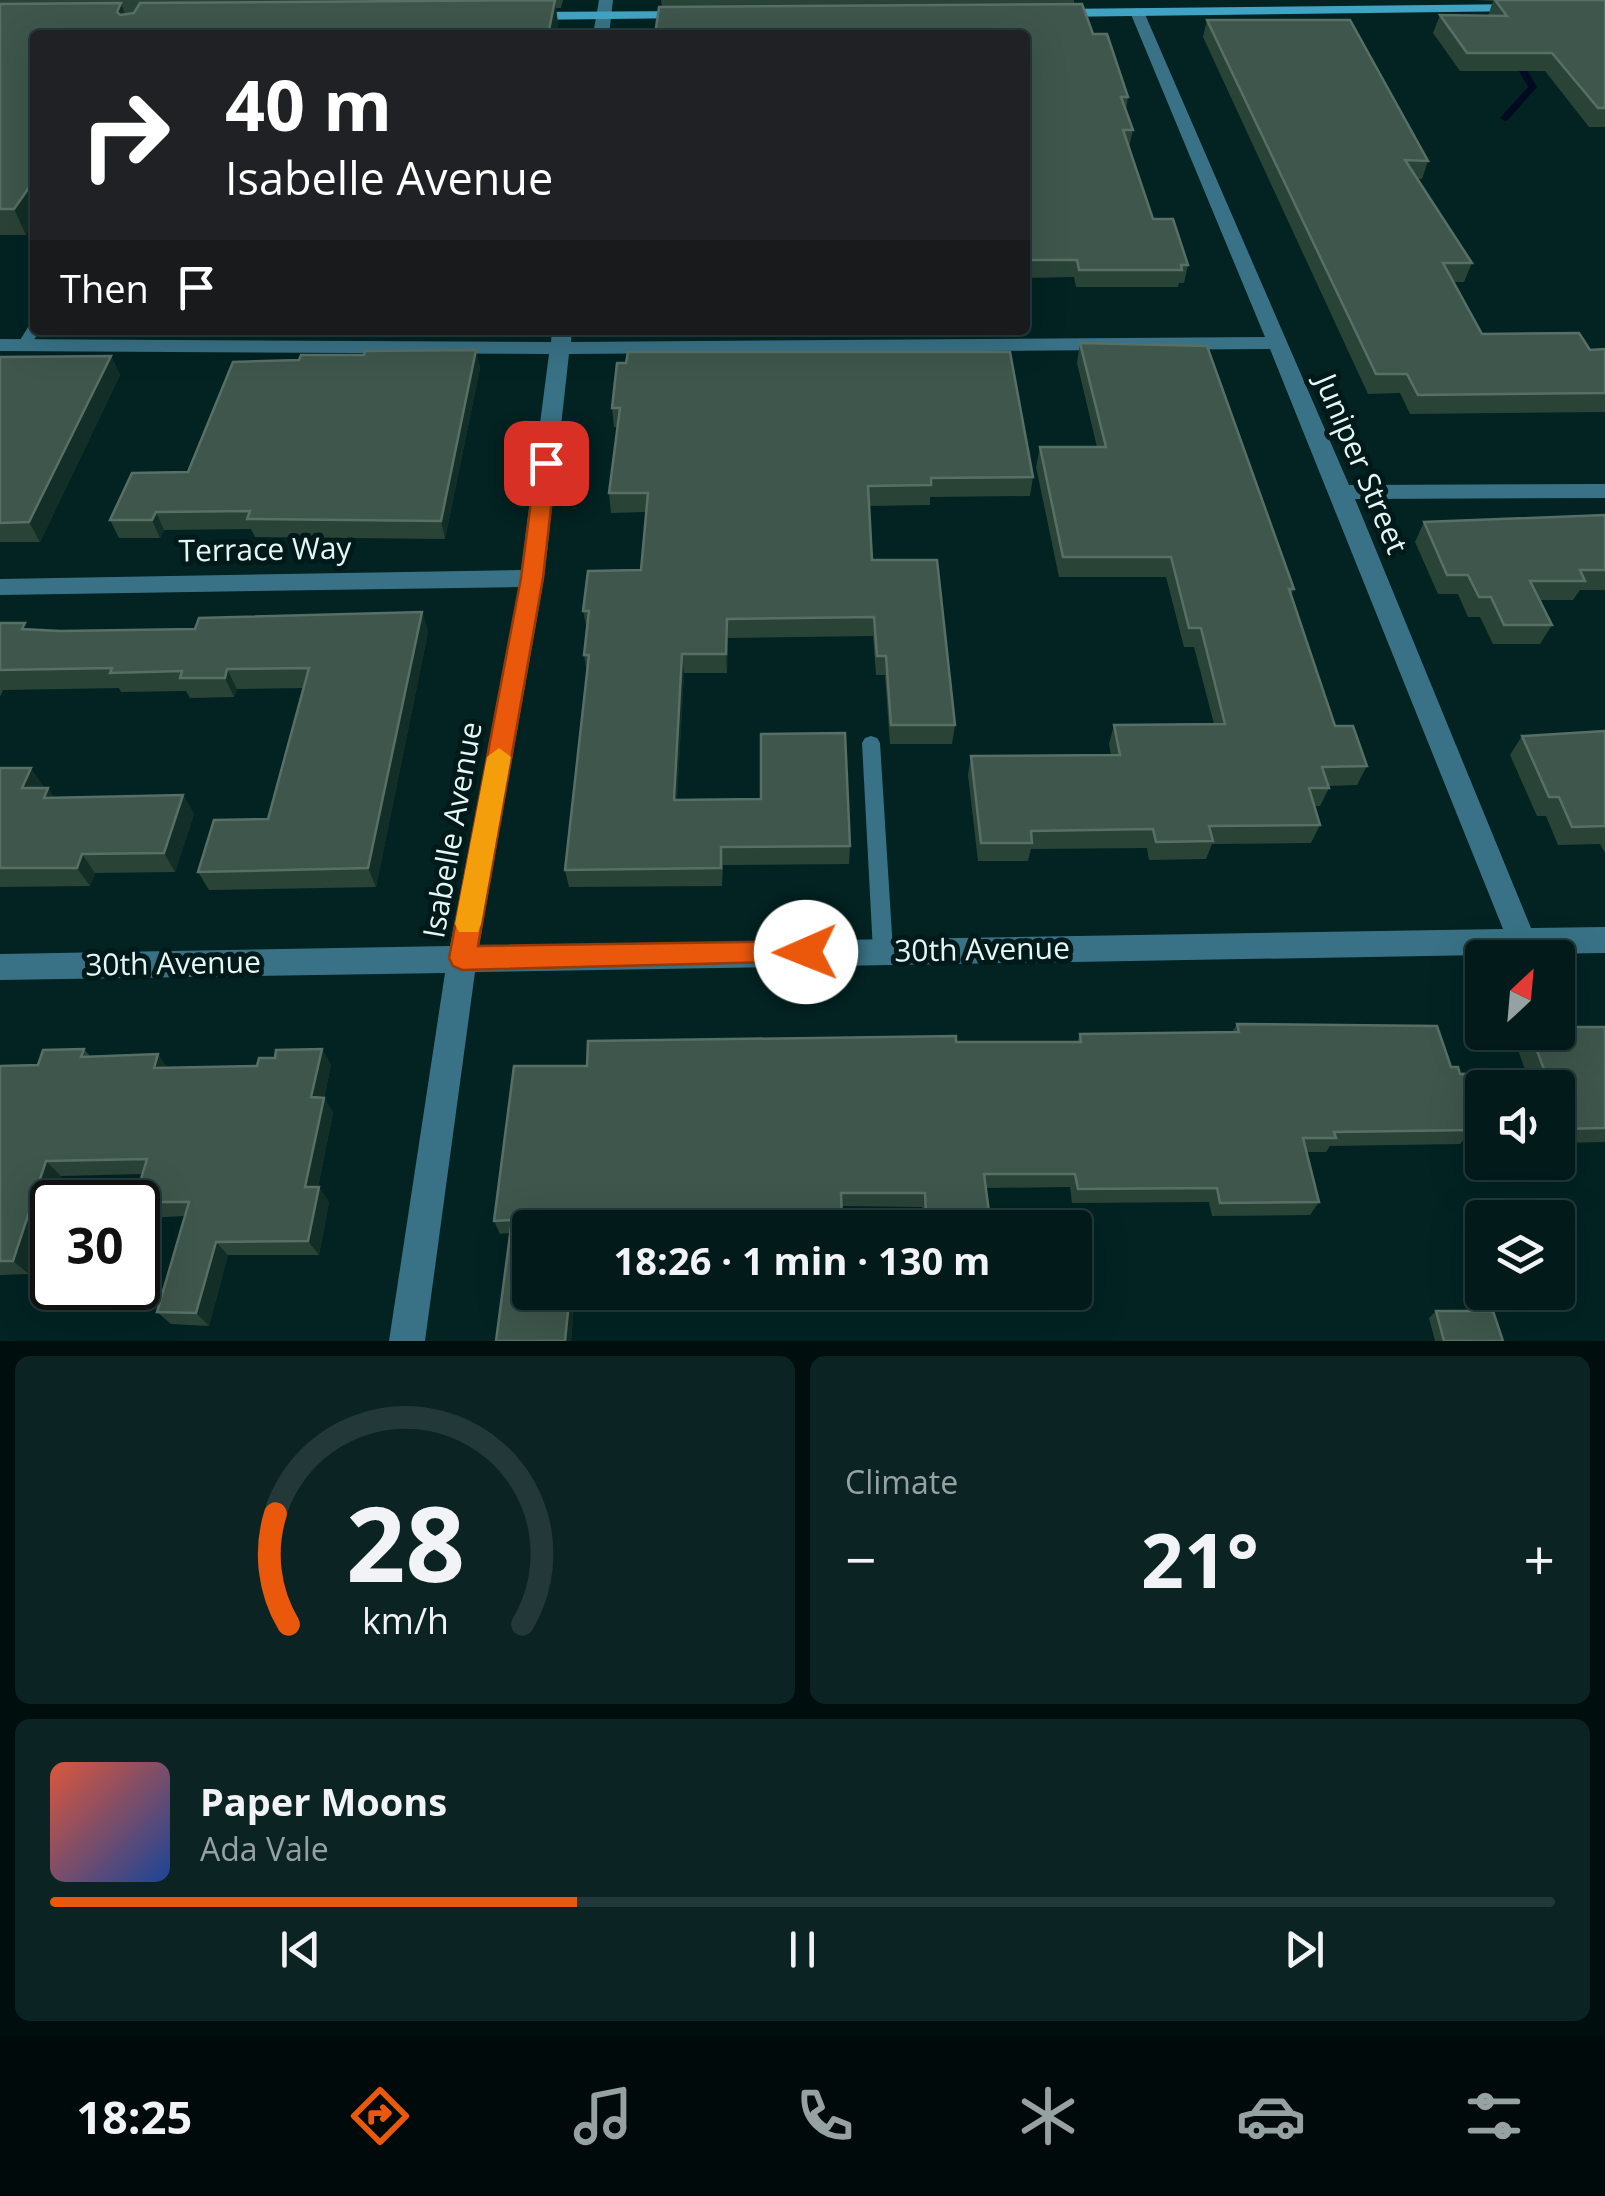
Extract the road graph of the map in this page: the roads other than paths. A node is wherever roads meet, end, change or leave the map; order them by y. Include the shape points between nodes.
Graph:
1 (605, 8) edge
2 (1547, 8) edge
3 (1137, 12) junction
4 (1045, 13) edge
5 (709, 15) edge
6 (503, 16) edge
7 (30, 336) edge
8 (561, 339) edge
9 (1278, 343) junction
10 (0, 344) edge
11 (1605, 491) edge
12 (1342, 492) junction
13 (532, 578) junction
14 (0, 587) edge
15 (870, 743) dead end
16 (1522, 940) edge
17 (1575, 940) edge
18 (1605, 940) edge
19 (1465, 942) edge
20 (883, 951) junction
21 (462, 958) junction
22 (0, 967) edge
23 (407, 1341) edge

1 - 5 street
1 - 6 street
2 - 3 street
3 - 4 street
3 - 9 street, Juniper Street
7 - 8 street
7 - 10 street
8 - 9 street
8 - 13 street, Isabelle Avenue
9 - 12 street, Juniper Street
11 - 12 street
12 - 16 street, Juniper Street
13 - 14 street, Terrace Way
13 - 21 street, Isabelle Avenue
15 - 20 lane
17 - 18 street, 30th Avenue
19 - 20 street, 30th Avenue
20 - 21 street, 30th Avenue
21 - 22 street, 30th Avenue
21 - 23 street, Isabelle Avenue

